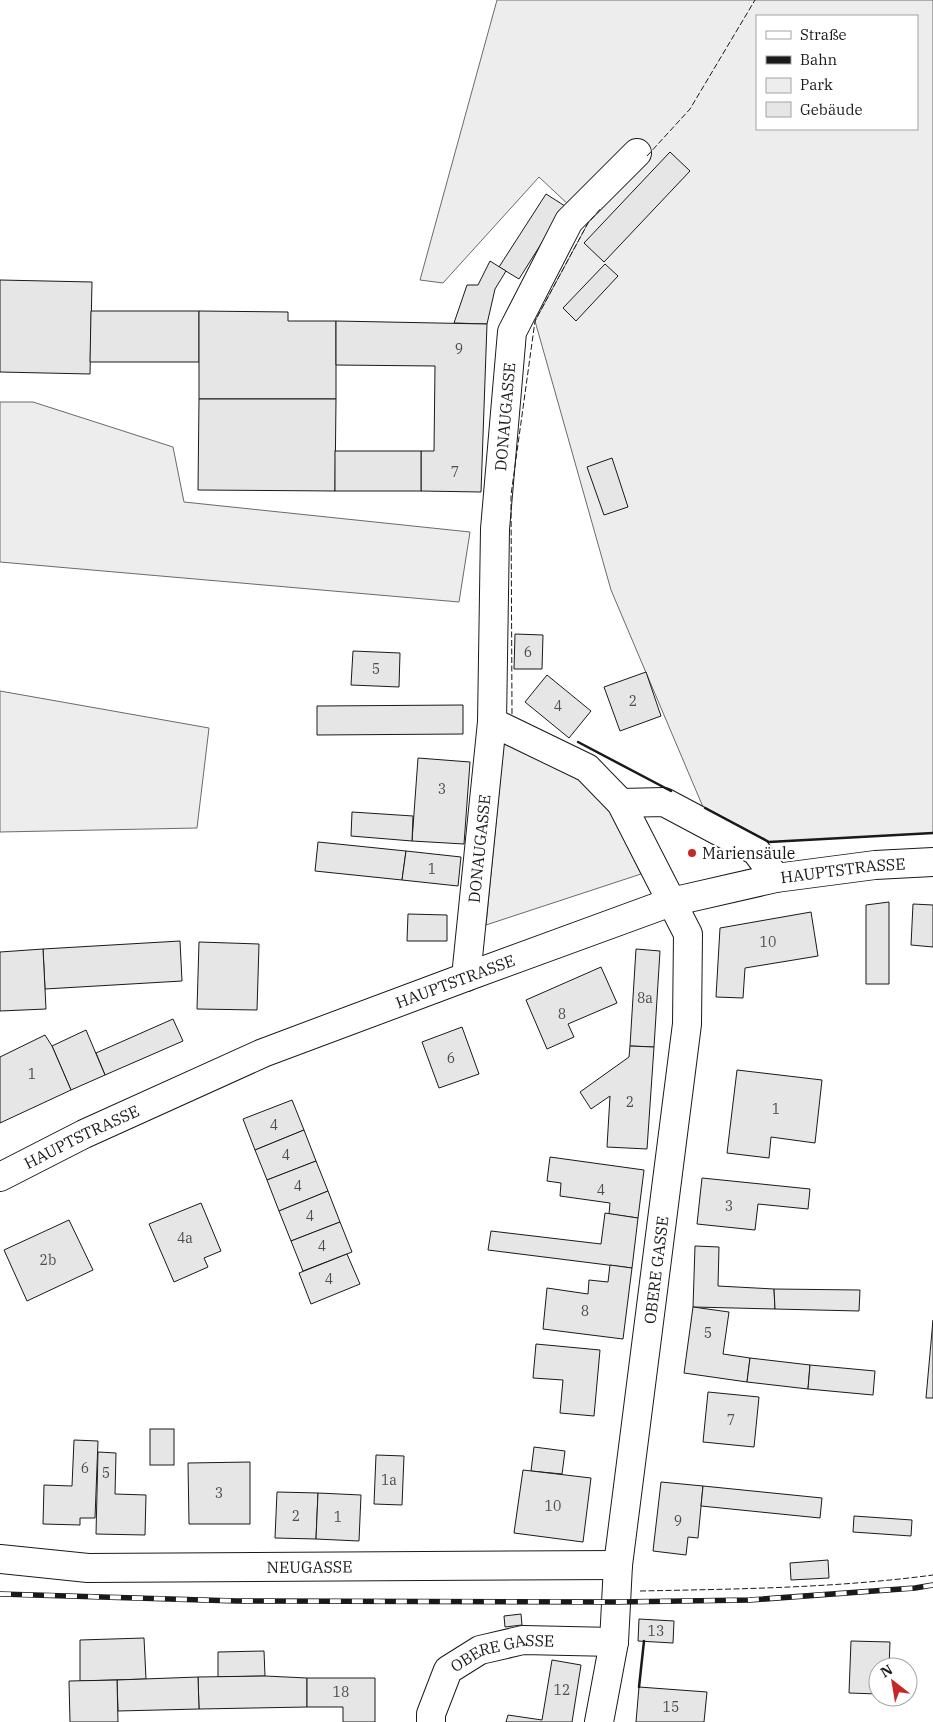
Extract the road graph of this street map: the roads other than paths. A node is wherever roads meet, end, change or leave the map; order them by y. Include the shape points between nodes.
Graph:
1 (637, 153) dead end
2 (492, 722) junction
3 (621, 803) junction
4 (933, 862) edge
5 (776, 878) junction
6 (672, 902) junction
7 (466, 977) junction
8 (0, 1177) edge
9 (0, 1559) edge
10 (618, 1565) junction
11 (614, 1642) junction
12 (431, 1722) edge
13 (599, 1722) edge

1 - 2 street, DONAUGASSE via 569,221 512,332 494,529
2 - 3 street via 587,768
2 - 7 street, DONAUGASSE
3 - 5 street via 664,802 756,851
3 - 6 street
4 - 5 street, HAUPTSTRASSE via 875,865
5 - 6 street, HAUPTSTRASSE
6 - 7 street, HAUPTSTRASSE
6 - 10 street, OBERE GASSE via 688,934 687,1024
7 - 8 street, HAUPTSTRASSE via 263,1054 84,1134
9 - 10 street, NEUGASSE via 88,1568
10 - 11 street, OBERE GASSE
11 - 12 street, OBERE GASSE via 522,1640 480,1650 448,1670
11 - 13 street, OBERE GASSE

